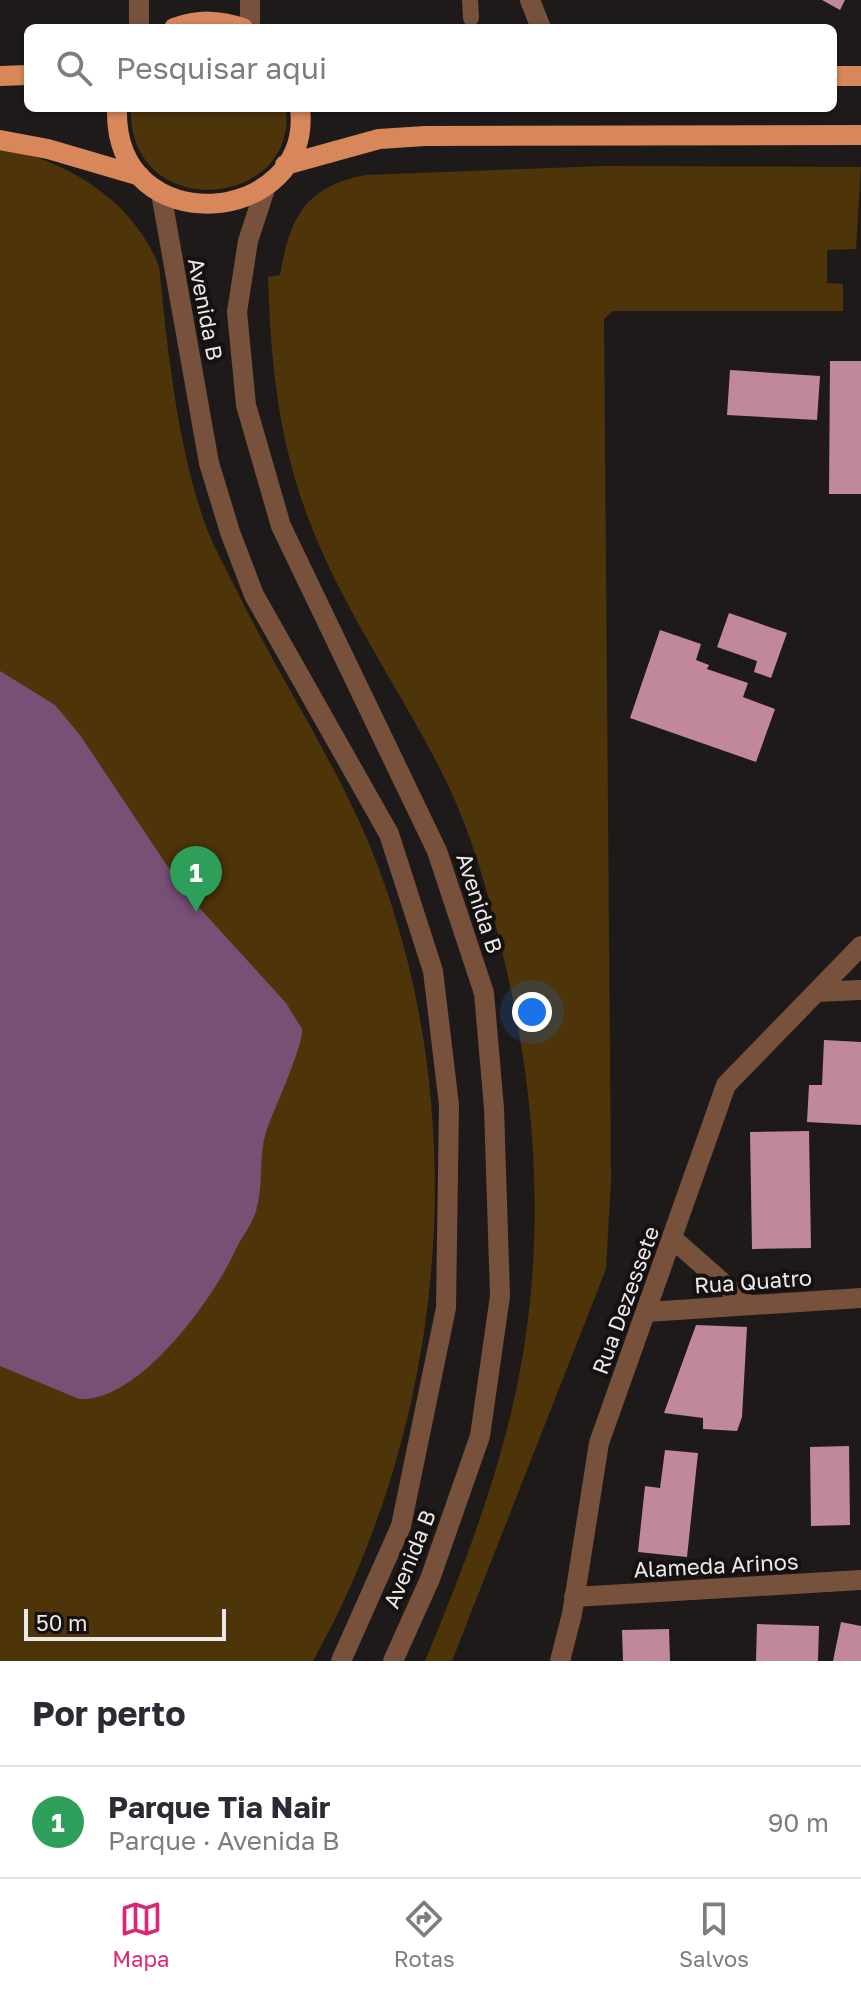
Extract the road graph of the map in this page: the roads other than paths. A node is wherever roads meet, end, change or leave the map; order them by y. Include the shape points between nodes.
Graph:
1 (139, 0) edge
2 (250, 0) edge
3 (470, 0) edge
4 (530, 0) edge
5 (471, 18) dead end
6 (139, 24) edge
7 (186, 24) edge
8 (231, 24) edge
9 (250, 24) edge
10 (539, 24) edge
11 (24, 75) edge
12 (0, 76) edge
13 (837, 76) edge
14 (861, 76) edge
15 (117, 112) edge
16 (300, 112) edge
17 (861, 135) edge
18 (0, 140) edge
19 (285, 165) junction
20 (140, 176) junction
21 (266, 186) junction
22 (161, 193) junction
23 (861, 946) edge
24 (861, 990) edge
25 (816, 992) junction
26 (673, 1239) junction
27 (861, 1298) edge
28 (748, 1305) junction
29 (647, 1312) junction
30 (861, 1580) edge
31 (573, 1606) junction
32 (341, 1661) edge
33 (393, 1661) edge
34 (560, 1661) edge
35 (575, 1661) edge

1 - 6 street
2 - 9 street
3 - 5 lane
4 - 10 street
7 - 8 main road
11 - 12 main road
13 - 14 main road
15 - 20 main road via 124,152
16 - 19 main road via 296,141
17 - 19 main road via 425,136 379,139
18 - 20 main road
19 - 21 main road
20 - 22 main road
21 - 22 main road via 242,200 214,206 187,204
21 - 33 street, Avenida B via 248,241 237,312 246,405 281,526 437,851 484,993 494,1108 500,1296 480,1436 430,1579
22 - 32 street, Avenida B via 209,463 230,532 254,595 389,834 433,971 449,1105 446,1308 401,1526
23 - 25 street, Rua Dezessete
24 - 25 street
25 - 26 street, Rua Dezessete via 726,1085
26 - 28 street
26 - 29 street, Rua Dezessete
27 - 28 street, Rua Quatro
28 - 29 street, Rua Quatro
29 - 31 street, Rua Dezessete via 599,1443
30 - 31 street, Alameda Arinos
31 - 34 street, Rua Dezessete
31 - 35 street

